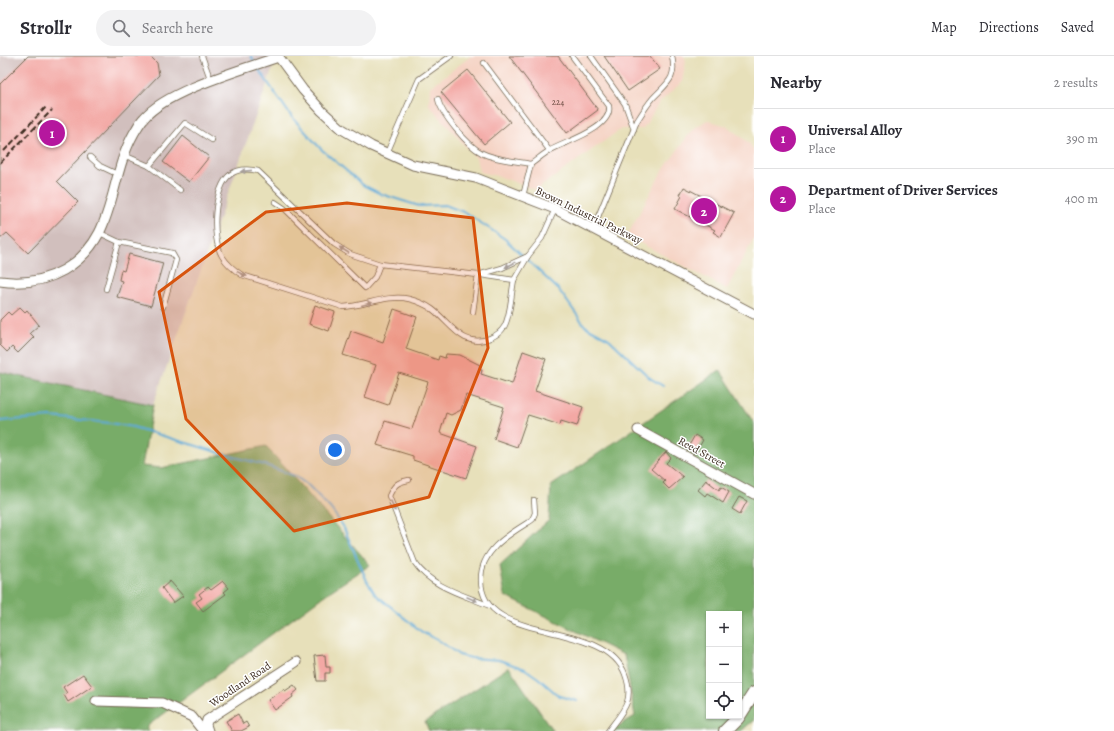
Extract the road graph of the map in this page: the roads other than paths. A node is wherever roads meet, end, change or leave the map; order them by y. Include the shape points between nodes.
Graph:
1 (202, 56) edge
2 (278, 56) edge
3 (451, 56) edge
4 (572, 56) edge
5 (591, 56) edge
6 (672, 56) edge
7 (484, 63) dead end
8 (211, 81) junction
9 (438, 99) dead end
10 (634, 129) junction
11 (212, 140) dead end
12 (549, 150) junction
13 (387, 153) junction
14 (124, 155) junction
15 (90, 157) dead end
16 (531, 164) junction
17 (149, 166) junction
18 (119, 175) junction
19 (180, 190) dead end
20 (523, 196) junction
21 (275, 202) dead end
22 (556, 210) junction
23 (593, 229) junction
24 (100, 233) junction
25 (119, 242) junction
26 (528, 256) junction
27 (380, 264) junction
28 (480, 275) junction
29 (514, 280) junction
30 (0, 281) edge
31 (106, 289) dead end
32 (163, 307) dead end
33 (473, 312) dead end
34 (754, 314) edge
35 (638, 430) dead end
36 (409, 480) dead end
37 (754, 494) edge
38 (534, 500) dead end
39 (491, 607) junction
40 (296, 662) dead end
41 (754, 693) edge
42 (96, 701) dead end
43 (728, 730) edge
44 (203, 731) edge
45 (208, 731) edge
46 (608, 731) edge

1 - 8 lane
2 - 8 street
2 - 13 street, Brown Industrial Parkway via 303,90 342,129
3 - 13 lane via 419,79
4 - 12 lane via 609,106 610,111 607,117 583,137
5 - 10 lane via 625,104
6 - 10 lane via 672,77 646,107
7 - 12 lane
8 - 14 street via 174,95 144,117
9 - 16 lane via 443,113 473,147 483,154
10 - 23 lane
11 - 17 lane via 185,123
12 - 16 lane
13 - 20 street, Brown Industrial Parkway via 413,165 476,178
14 - 17 lane
14 - 18 street
15 - 18 lane via 100,166
16 - 20 lane
17 - 19 lane
18 - 24 street
20 - 22 street, Brown Industrial Parkway
21 - 27 lane via 364,288 375,277
22 - 23 street, Brown Industrial Parkway
22 - 26 lane via 542,238
23 - 34 street, Brown Industrial Parkway
24 - 25 lane
24 - 30 street via 86,253 53,276 17,283
25 - 31 lane
25 - 32 lane via 172,253 176,260
26 -> 28 lane
26 - 29 lane
27 - 28 lane
27 -> 29 lane via 350,254 334,244 258,171 247,169 232,173 225,180 216,212 218,245 222,256 242,275 343,307 390,298 421,302 462,338 484,341 504,328 509,315
28 - 29 lane
28 - 33 lane
35 - 37 street, Reed Street
36 -> 39 lane via 400,481 389,496 420,571 430,580
38 - 39 lane via 535,513 532,520 506,537 490,552 481,569 481,588
39 - 46 lane via 514,621 596,645 612,654 622,667 628,682 628,699 624,712
40 - 45 street, Woodland Road via 208,720
41 - 43 main road
42 - 44 street via 162,703 192,717

